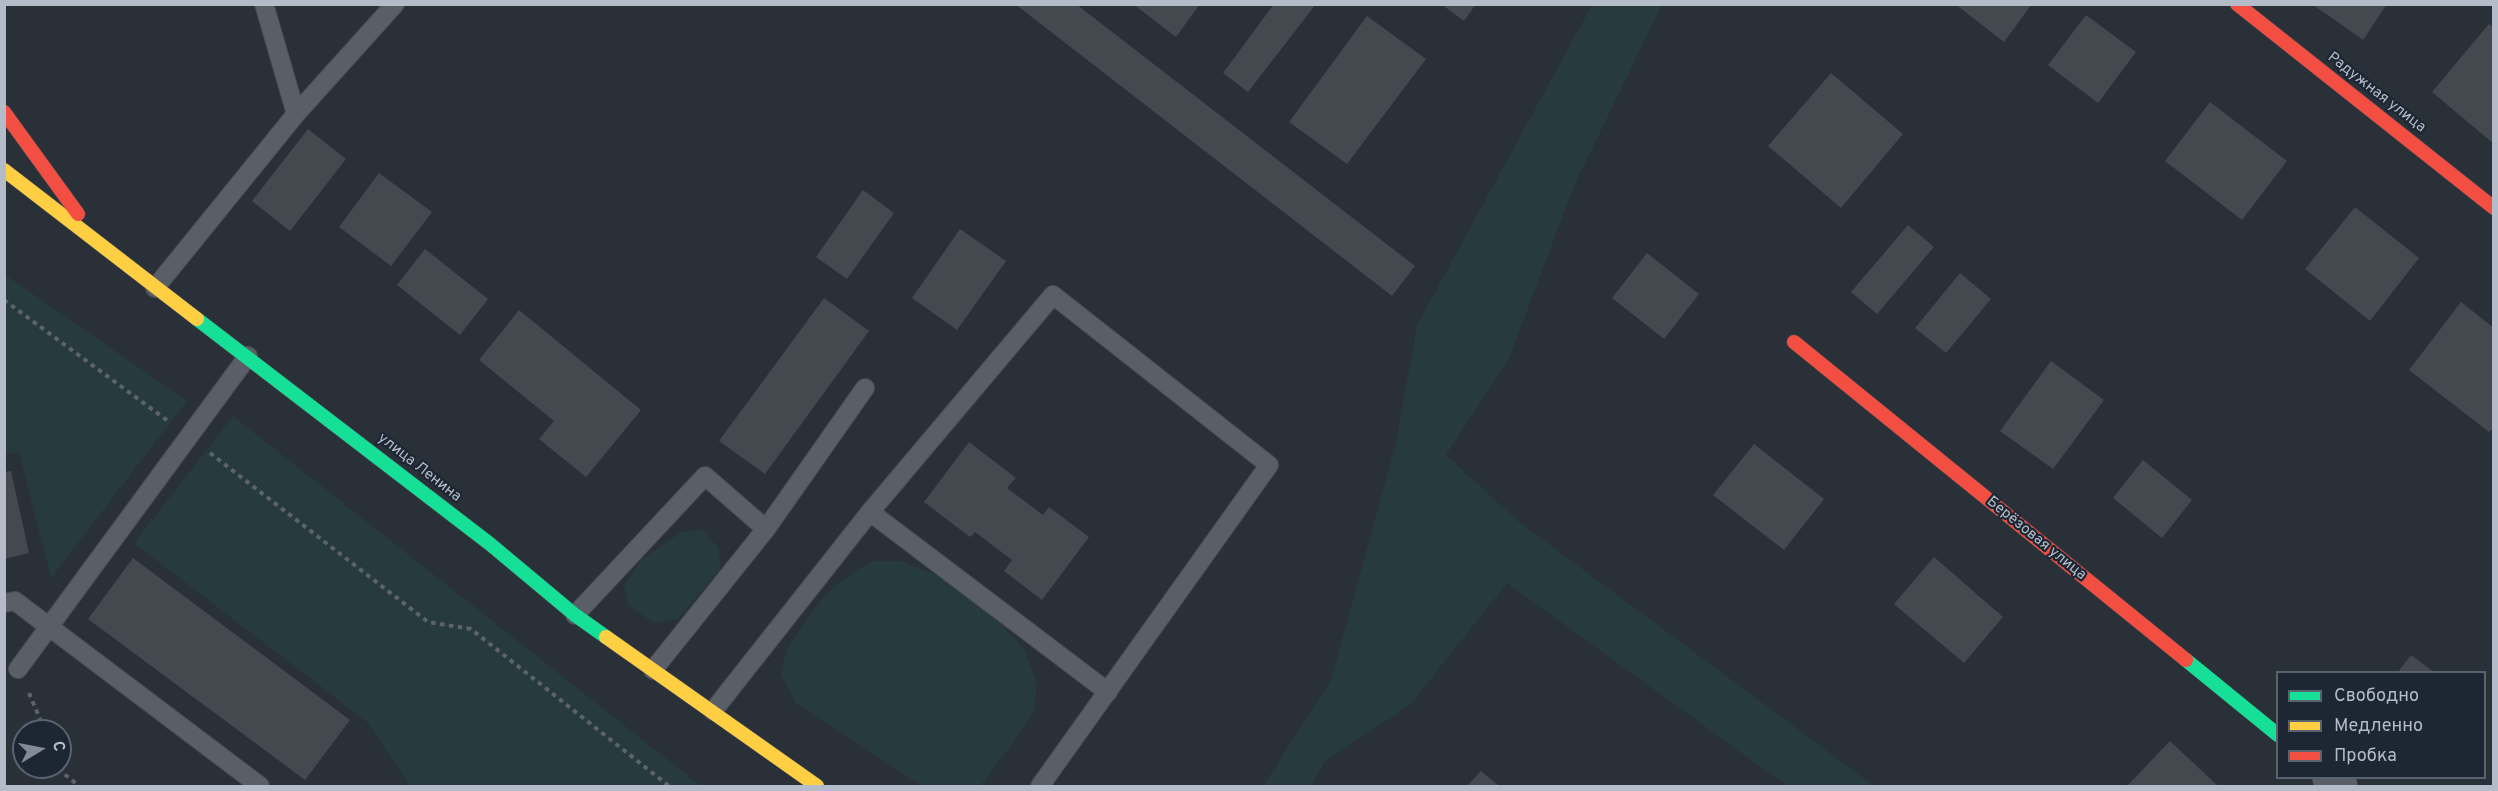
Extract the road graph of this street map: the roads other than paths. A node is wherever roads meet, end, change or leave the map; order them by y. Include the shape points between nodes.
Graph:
1 (264, 4) edge
2 (395, 4) edge
3 (2237, 4) edge
4 (4, 112) edge
5 (296, 114) junction
6 (4, 170) edge
7 (2493, 208) edge
8 (98, 242) junction
9 (155, 288) junction
10 (1794, 342) dead end
11 (248, 356) junction
12 (865, 388) dead end
13 (870, 512) junction
14 (766, 529) junction
15 (4, 603) edge
16 (575, 615) junction
17 (49, 626) junction
18 (18, 669) road end
19 (653, 670) junction
20 (1107, 692) junction
21 (713, 711) junction
22 (2276, 734) edge
23 (795, 780) edge
24 (260, 786) edge
25 (817, 786) edge
26 (1040, 786) edge

1 - 5 lane
2 - 5 lane
3 - 7 street, Радужная улица
4 - 8 street
5 - 9 lane
6 - 8 street, улица Ленина
8 - 9 street, улица Ленина
9 - 11 street, улица Ленина
10 - 22 street, Берёзовая улица
11 - 16 street, улица Ленина
11 - 17 lane
12 - 14 lane
13 - 20 lane
13 - 20 lane via 1053,296 1269,465
13 - 21 lane
14 - 16 lane via 705,476
14 - 19 lane
15 - 17 lane via 15,601
16 - 19 street, улица Ленина
17 - 18 lane
17 - 24 lane
19 - 21 street, улица Ленина
20 - 26 lane
21 - 23 street, улица Ленина
23 - 25 street, улица Ленина

